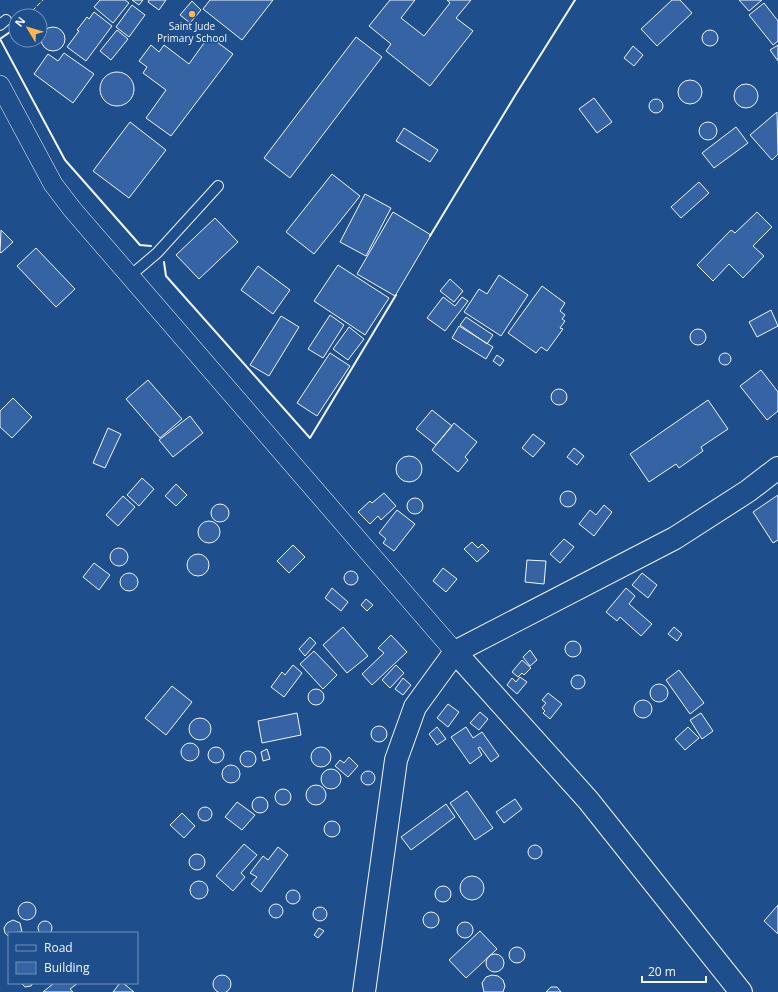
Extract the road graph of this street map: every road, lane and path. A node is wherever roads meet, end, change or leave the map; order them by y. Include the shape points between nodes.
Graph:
1 (0, 85) edge
2 (218, 186) dead end
3 (130, 276) junction
4 (778, 468) edge
5 (455, 652) junction
6 (364, 992) edge
7 (741, 992) edge

1 - 3 street via 53,184
2 - 3 lane via 157,253
3 - 5 street
4 - 5 street via 748,491 675,538
5 - 6 street via 415,707 396,760
5 - 7 street via 588,800

